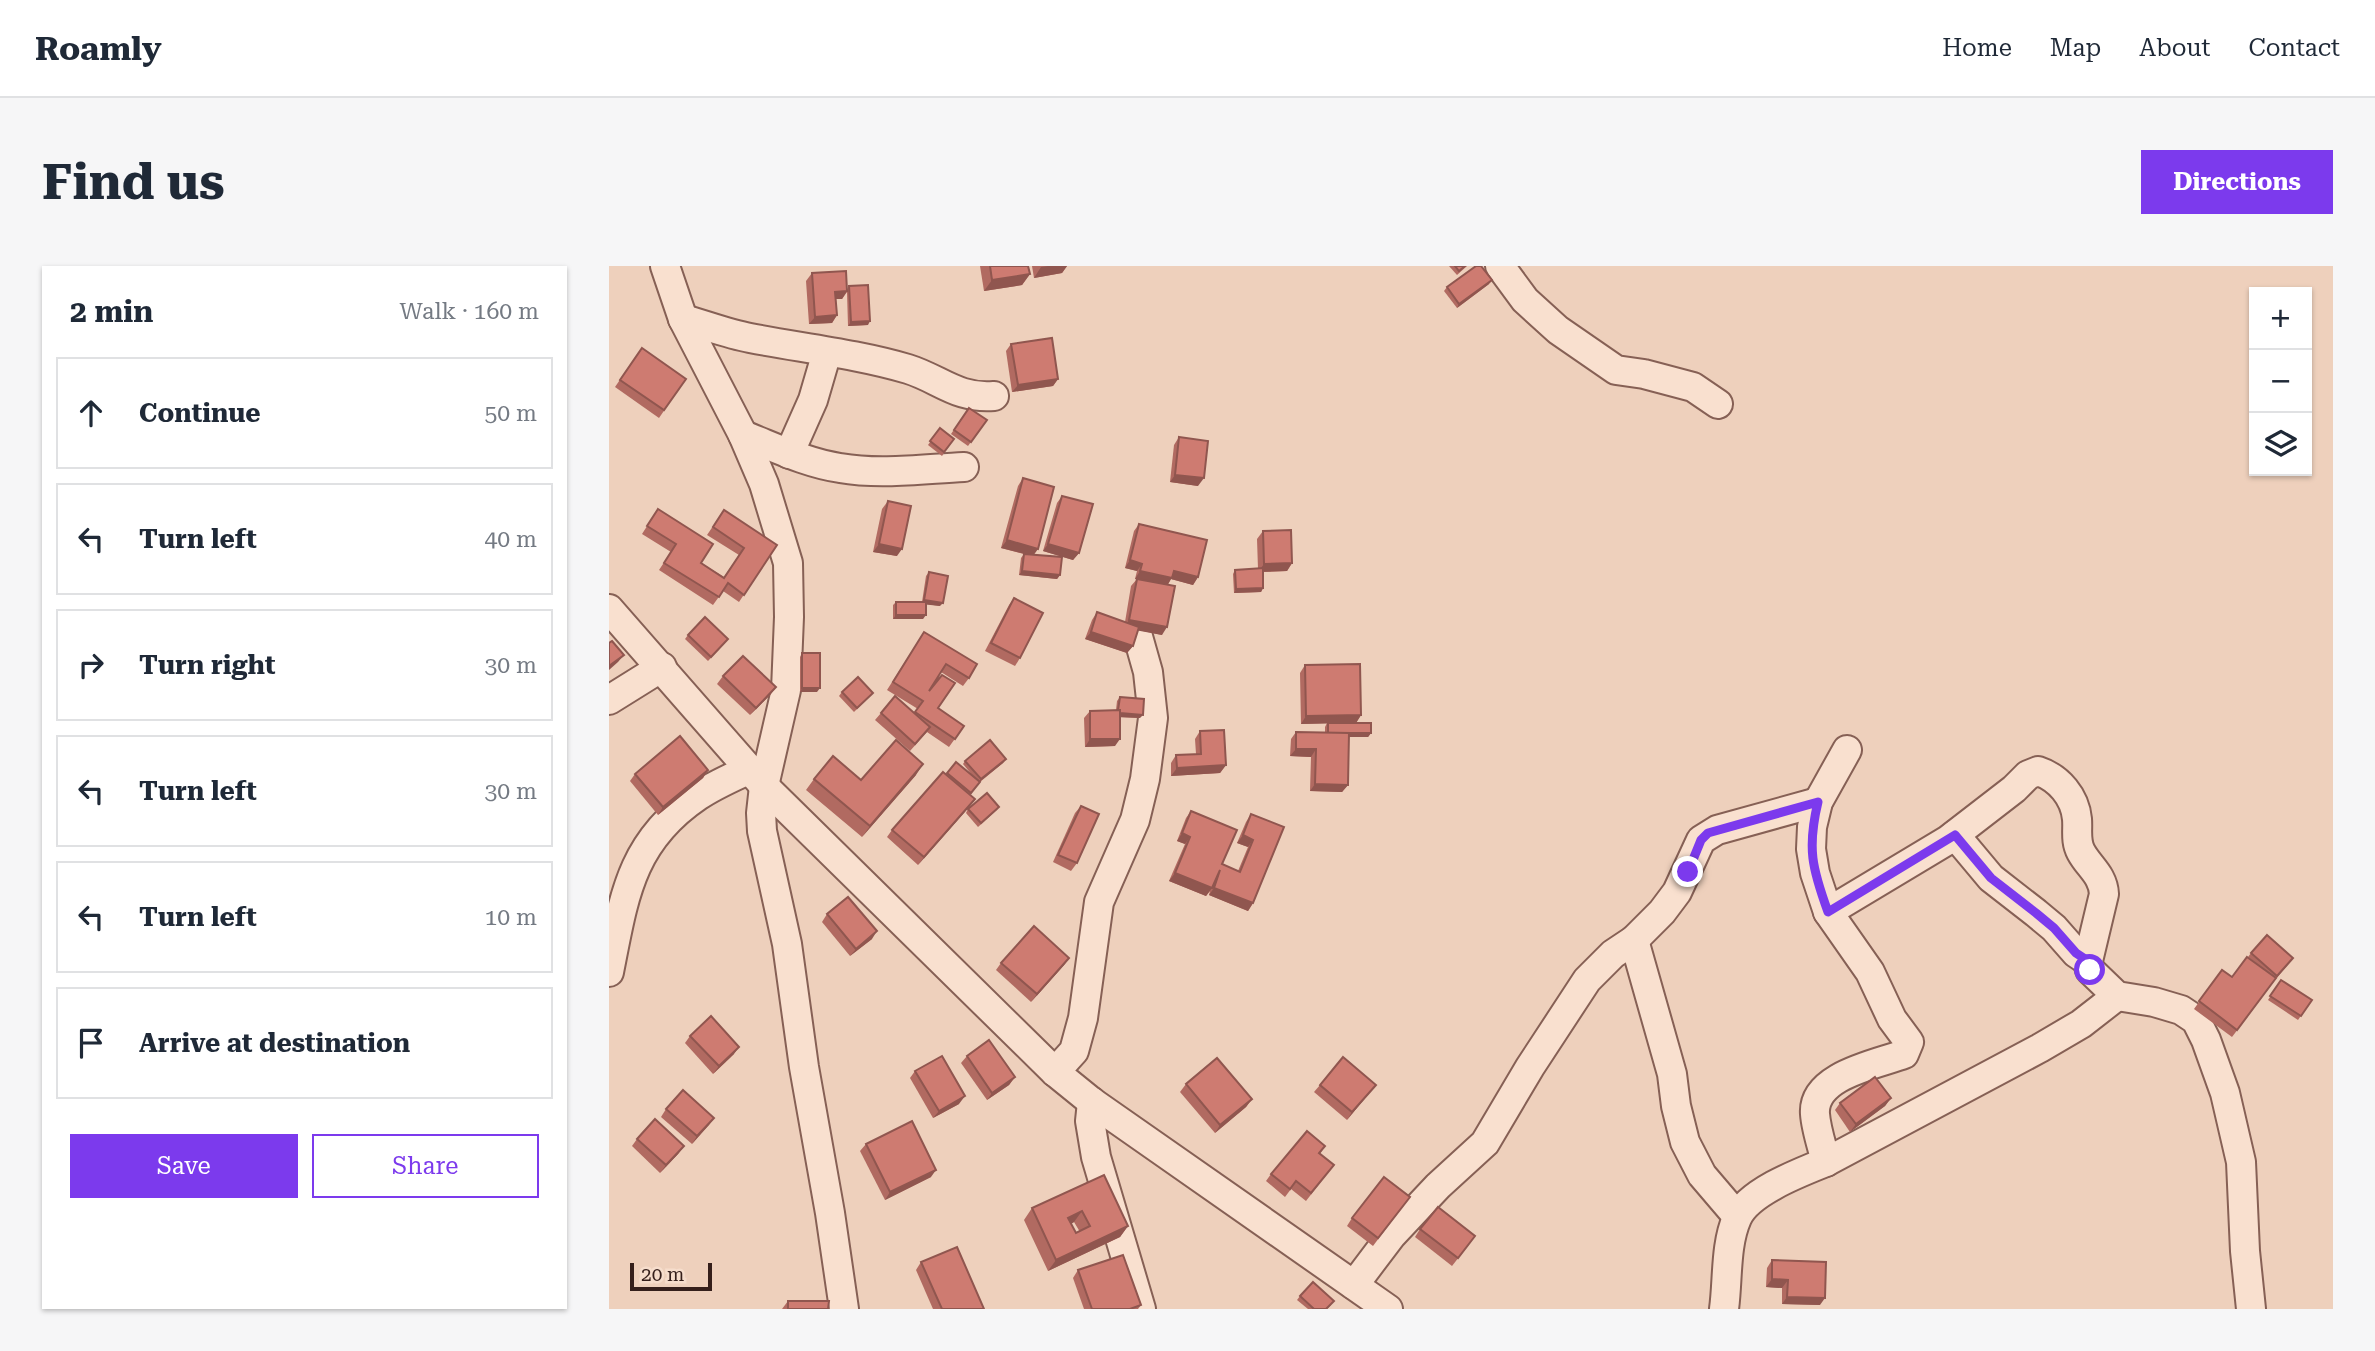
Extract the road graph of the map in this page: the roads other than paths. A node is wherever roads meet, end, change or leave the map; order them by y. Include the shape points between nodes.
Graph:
1 (665, 266) edge
2 (1500, 266) edge
3 (683, 319) junction
4 (827, 352) junction
5 (994, 396) dead end
6 (1718, 404) dead end
7 (743, 435) junction
8 (789, 454) junction
9 (964, 467) dead end
10 (609, 609) edge
11 (1137, 633) edge
12 (662, 667) junction
13 (609, 700) edge
14 (1847, 750) dead end
15 (757, 777) junction
16 (1818, 802) junction
17 (1955, 835) junction
18 (1828, 912) junction
19 (615, 916) edge
20 (1634, 940) junction
21 (2088, 961) junction
22 (609, 972) edge
23 (2117, 996) junction
24 (1055, 1072) junction
25 (1091, 1102) junction
26 (1826, 1162) junction
27 (1737, 1216) junction
28 (1355, 1285) junction
29 (844, 1309) edge
30 (1141, 1309) edge
31 (1388, 1309) edge
32 (1724, 1309) edge
33 (2251, 1309) edge

1 - 3 street
2 - 6 street via 1549,323 1615,370 1693,387
3 - 4 street via 747,338
3 - 7 street
4 - 5 street via 910,369 958,393
4 - 8 street via 813,400
7 - 8 street
7 - 15 street via 764,484 788,563 786,690
8 - 9 street via 838,468 871,471
10 - 12 street
11 - 24 street via 1148,672 1153,718 1145,779 1135,820 1099,902 1074,1051
12 - 13 street
12 - 15 street
14 - 16 street
15 - 19 street via 701,794 677,810 638,858
15 - 24 street
15 - 29 street via 762,831 787,944
16 - 18 street via 1811,849
16 - 20 street via 1708,833 1678,892
17 - 18 street
17 - 21 street via 1991,878
17 - 21 street via 2028,775 2038,771 2063,787 2074,804 2081,851 2103,886
18 - 26 street via 1870,972 1892,1019 1909,1042 1904,1054 1874,1061 1820,1094 1815,1113
19 - 22 street
20 - 27 street via 1672,1074 1685,1142 1702,1175
20 - 28 street via 1587,980 1485,1143 1391,1236
21 - 23 street via 2090,970
23 - 26 street via 2040,1048
23 - 33 street via 2181,1010 2196,1020 2206,1040 2225,1093 2241,1162
24 - 25 street
25 - 28 street
25 - 30 street via 1096,1157
26 - 27 street via 1750,1201
27 - 32 street via 1730,1240
28 - 31 street

